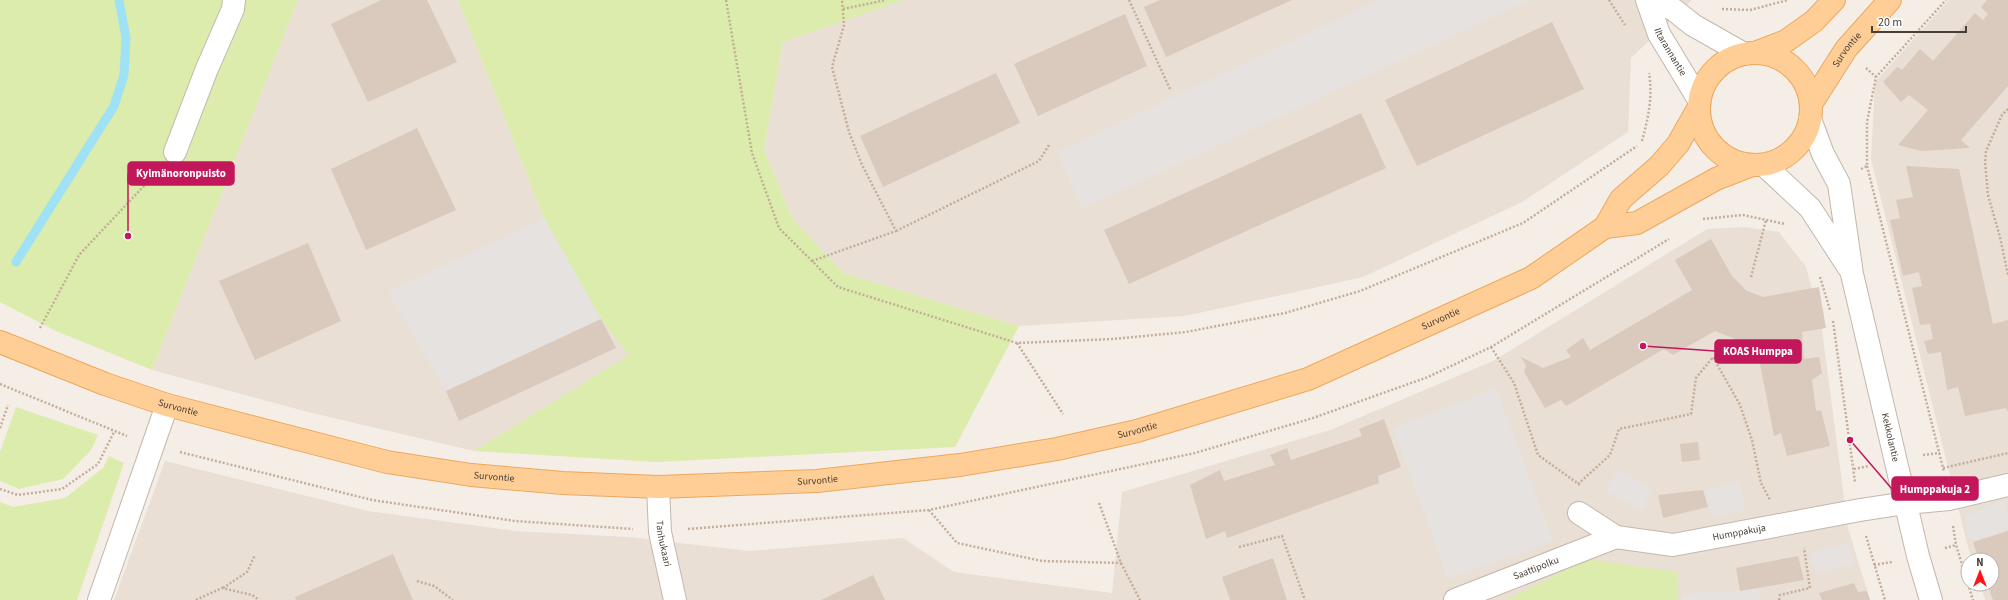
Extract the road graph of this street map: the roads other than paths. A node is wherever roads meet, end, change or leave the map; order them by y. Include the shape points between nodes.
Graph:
1 (234, 0) edge
2 (1648, 0) edge
3 (1655, 0) edge
4 (1834, 0) edge
5 (1890, 0) edge
6 (1749, 53) junction
7 (1699, 104) junction
8 (1810, 112) junction
9 (175, 152) road end
10 (1758, 165) junction
11 (1605, 227) junction
12 (1852, 274) junction
13 (0, 342) edge
14 (167, 406) junction
15 (2008, 485) edge
16 (658, 487) junction
17 (1906, 503) junction
18 (1579, 513) dead end
19 (1616, 537) junction
20 (99, 600) edge
21 (675, 600) edge
22 (1455, 600) edge
23 (1931, 600) edge

1 - 9 street via 233,9
2 - 7 street, Iltarannantie via 1659,34
3 - 6 street via 1674,10 1693,25
4 - 6 main road via 1814,21 1786,41
5 - 8 main road, Survontie via 1846,49
6 - 7 main road via 1728,60 1715,70 1705,84
6 - 8 main road via 1771,56 1786,62 1807,88
7 - 10 main road via 1701,125 1708,140 1720,153 1735,161
7 - 11 main road, Survontie via 1678,144 1659,166 1621,199
8 - 10 main road via 1806,132 1799,144 1789,154
8 - 12 street, Kekkolantie via 1823,154 1838,184
10 - 11 main road, Survontie via 1716,179 1637,223
10 - 12 street, Kekkolantie via 1810,208
11 - 16 main road, Survontie via 1531,278 1308,379 1137,431 1057,450 960,465 817,481
12 - 17 street, Kekkolantie
13 - 14 main road, Survontie
14 - 16 main road, Survontie via 387,462 471,475 563,483
14 - 20 street
15 - 17 street, Humppakuja via 1949,499
16 - 21 street, Tanhukaari via 660,532
17 - 19 street, Humppakuja via 1673,545
17 - 23 street, Kekkolantie
18 - 19 street, Humppakuja
19 - 22 street, Saattipolku

